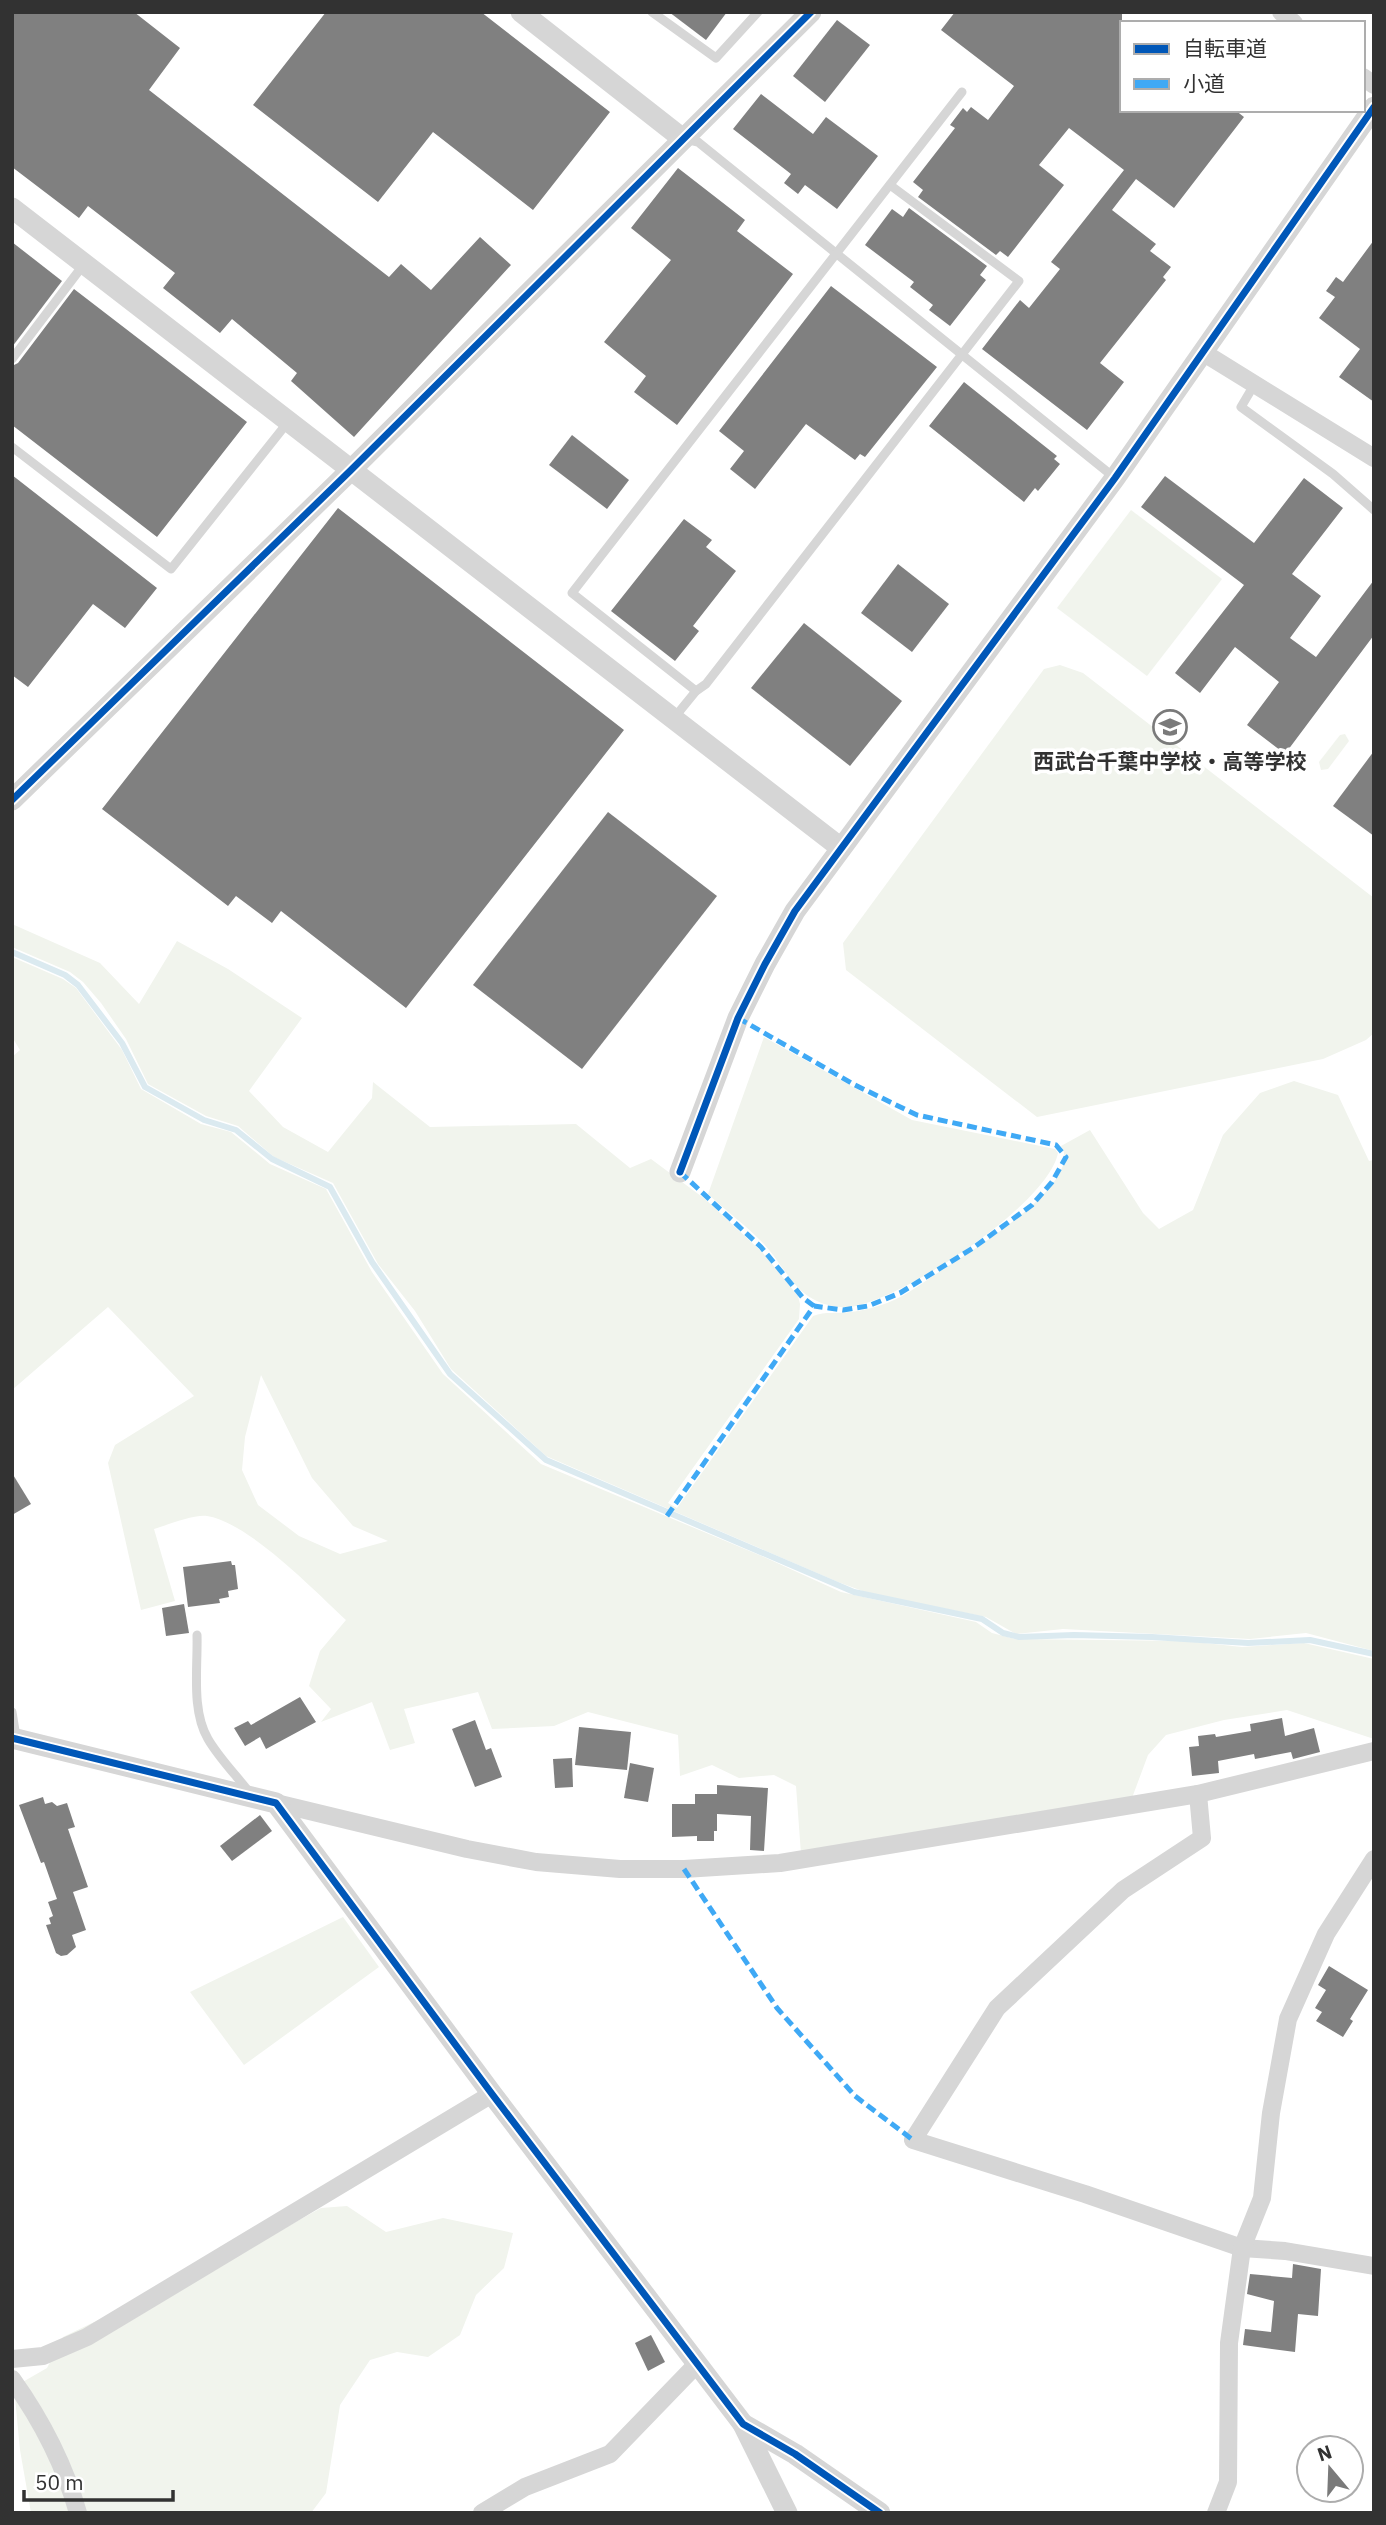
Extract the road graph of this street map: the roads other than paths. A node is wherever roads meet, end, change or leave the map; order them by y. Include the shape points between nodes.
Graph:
1 (521, 12) edge
2 (652, 12) edge
3 (758, 12) edge
4 (811, 12) edge
5 (962, 92) dead end
6 (1374, 107) edge
7 (683, 139) junction
8 (890, 185) junction
9 (12, 208) edge
10 (836, 253) junction
11 (84, 264) junction
12 (1204, 353) junction
13 (961, 354) junction
14 (12, 359) edge
15 (1254, 385) junction
16 (288, 422) junction
17 (12, 447) edge
18 (1374, 458) edge
19 (350, 471) junction
20 (1115, 478) junction
21 (1374, 510) edge
22 (695, 691) junction
23 (673, 719) junction
24 (14, 796) edge
25 (841, 848) junction
26 (680, 1172) dead end
27 (197, 1635) dead end
28 (12, 1712) edge
29 (14, 1738) edge
30 (1374, 1751) edge
31 (1198, 1794) junction
32 (253, 1796) junction
33 (276, 1803) junction
34 (1374, 1859) edge
35 (492, 2094) junction
36 (1242, 2248) junction
37 (1374, 2266) edge
38 (12, 2359) edge
39 (697, 2364) junction
40 (12, 2379) edge
41 (743, 2424) junction
42 (78, 2513) edge
43 (482, 2513) edge
44 (787, 2513) edge
45 (880, 2513) edge
46 (1216, 2513) edge

1 - 7 street
2 - 3 lane via 716,58
4 - 7 street
5 - 8 lane
6 - 12 street
7 - 10 lane via 698,142
7 - 19 street
8 - 10 lane
8 - 13 lane via 1019,281
9 - 11 street
10 - 13 lane
10 - 22 lane via 572,593
11 - 14 lane
11 - 16 street
12 - 15 street
12 - 20 street
13 - 20 lane
13 - 22 lane via 706,684
15 - 18 street
15 - 21 lane via 1241,407
16 - 17 lane via 171,569
16 - 19 street
19 - 23 street
19 - 24 street
20 - 25 street
22 - 23 lane
23 - 25 street
25 - 26 street via 795,911 738,1018
27 - 32 lane via 201,1724
28 - 29 lane
29 - 32 street
30 - 31 street
31 - 33 street via 780,1863 684,1869 536,1862
31 - 36 street via 1202,1838 1123,1890 997,2008 913,2140
32 - 33 street
33 - 35 street
34 - 36 street via 1326,1934 1288,2019 1262,2198
35 - 38 street via 87,2337 43,2356
35 - 39 street
36 - 37 street
36 - 46 street via 1229,2343 1228,2482
39 - 41 street
39 - 43 street via 610,2454 525,2487
40 - 42 street via 56,2449
41 - 44 street
41 - 45 street

